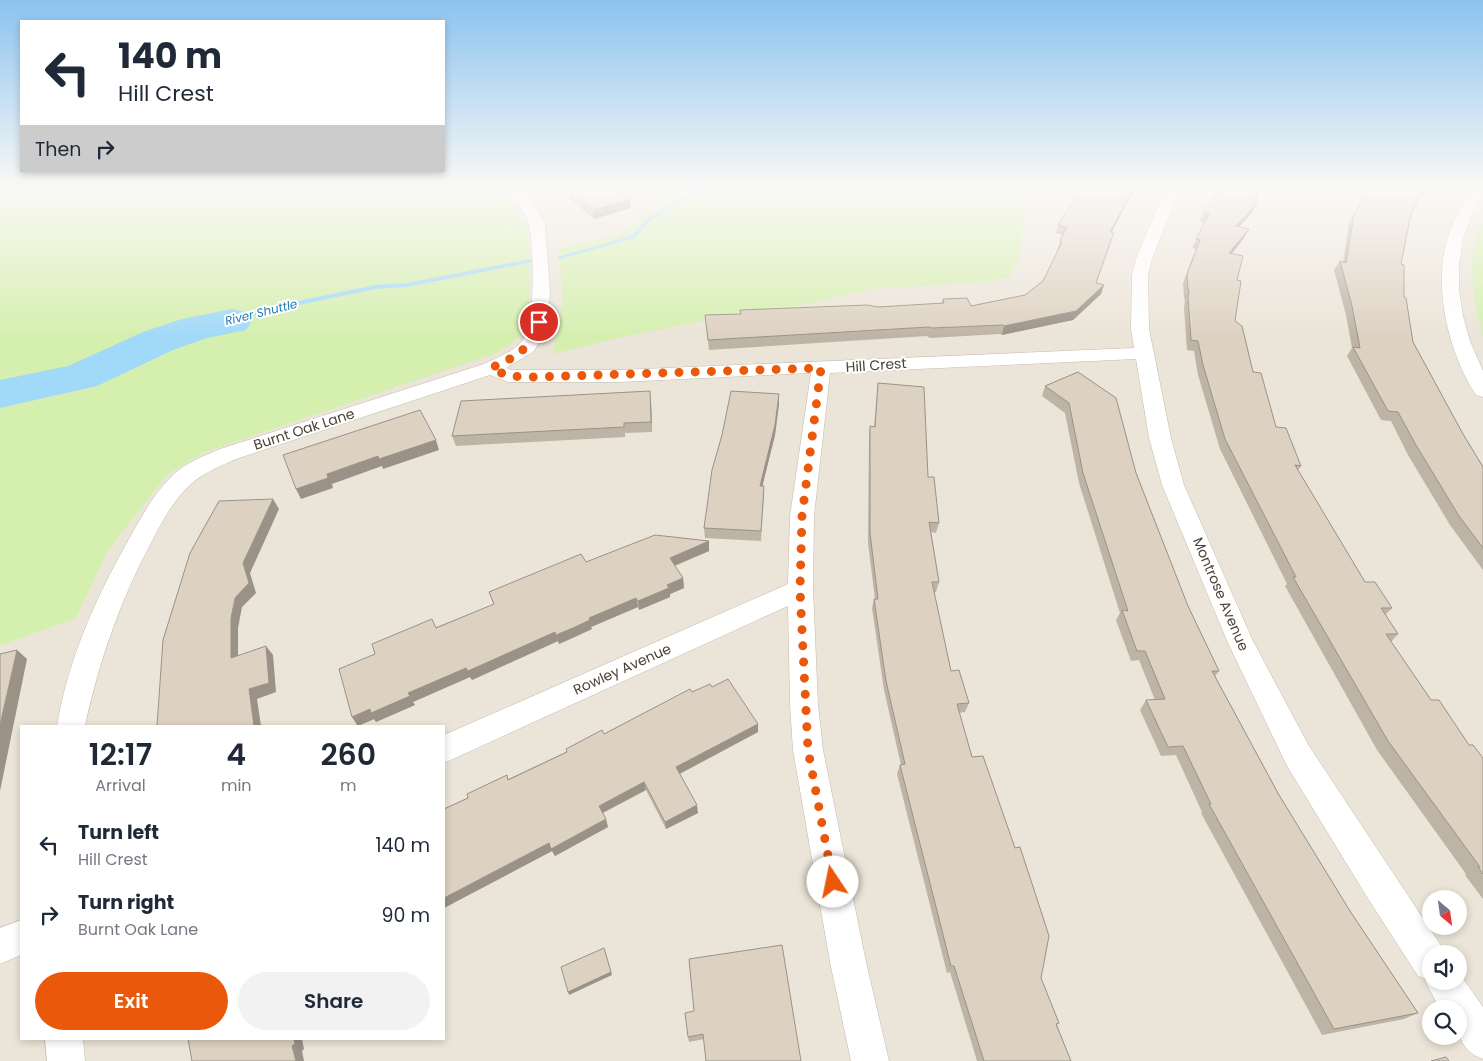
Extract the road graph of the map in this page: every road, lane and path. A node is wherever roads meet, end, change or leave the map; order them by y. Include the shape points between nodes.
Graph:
1 (538, 240) edge
2 (1151, 240) edge
3 (1454, 240) edge
4 (1143, 353) junction
5 (491, 368) junction
6 (821, 368) junction
7 (1483, 391) edge
8 (800, 590) junction
9 (71, 725) edge
10 (445, 749) edge
11 (20, 937) edge
12 (0, 946) edge
13 (1422, 950) edge
14 (1450, 990) edge
15 (64, 1040) edge
16 (1483, 1040) edge
17 (66, 1061) edge
18 (870, 1061) edge

1 - 5 street, Burnt Oak Lane via 541,291 539,322 534,337 526,348
2 - 4 street, Montrose Avenue via 1140,275
3 - 7 street via 1450,256 1451,305 1460,340
4 - 6 street, Hill Crest
4 - 13 street, Montrose Avenue via 1173,485 1241,643 1298,756
5 - 6 street, Hill Crest via 508,376 532,377
5 - 9 street, Burnt Oak Lane via 228,454 185,478 152,518 116,587 98,631
6 - 8 street via 802,516
8 - 10 street, Rowley Avenue
8 - 18 street via 808,750
11 - 12 street
14 - 16 street
15 - 17 street

